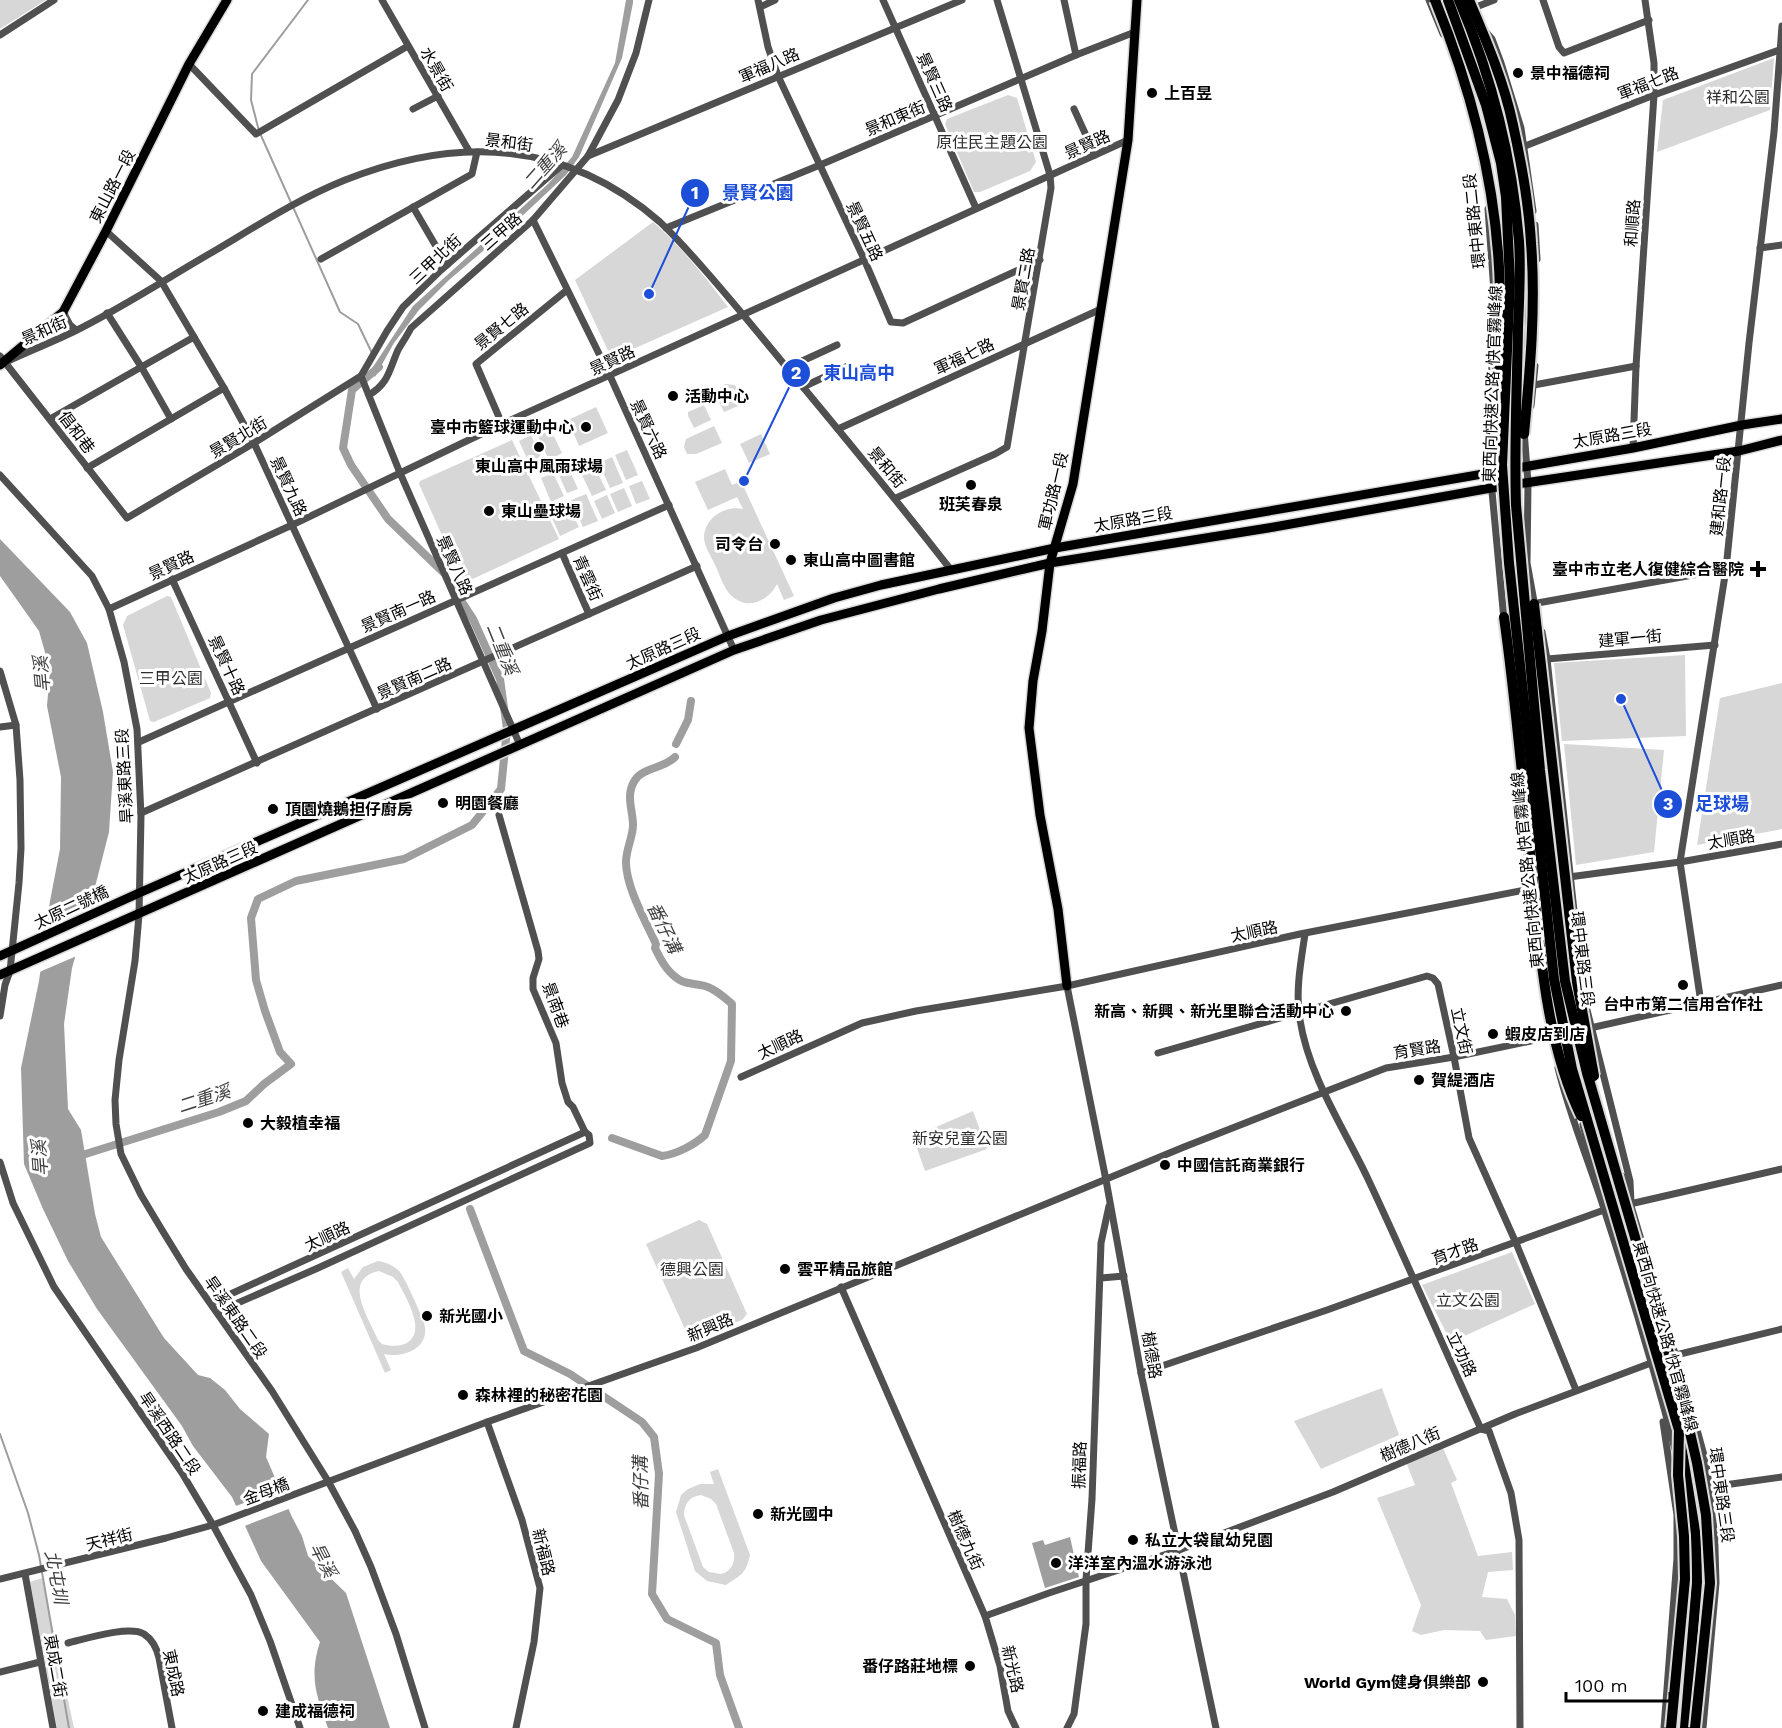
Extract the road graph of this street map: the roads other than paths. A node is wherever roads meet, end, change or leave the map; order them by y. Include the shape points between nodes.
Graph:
1 (54, 0) edge
2 (227, 0) edge
3 (382, 0) edge
4 (649, 0) edge
5 (775, 0) edge
6 (883, 0) edge
7 (962, 0) edge
8 (997, 0) edge
9 (1064, 0) edge
10 (1137, 0) edge
11 (1429, 0) edge
12 (1435, 0) edge
13 (1448, 0) edge
14 (1459, 0) edge
15 (1494, 0) edge
16 (1543, 0) edge
17 (1646, 0) edge
18 (759, 3) edge
19 (1468, 3) edge
20 (1649, 20) junction
21 (1437, 21) junction
22 (1782, 26) edge
23 (896, 27) junction
24 (1135, 32) junction
25 (0, 35) edge
26 (408, 46) junction
27 (1781, 49) edge
28 (1076, 55) junction
29 (189, 64) junction
30 (777, 76) junction
31 (1020, 79) junction
32 (1654, 95) junction
33 (438, 96) junction
34 (413, 109) dead end
35 (1074, 109) dead end
36 (935, 115) junction
37 (1778, 131) edge
38 (1128, 140) junction
39 (1525, 146) junction
40 (473, 152) junction
41 (1095, 155) junction
42 (588, 156) junction
43 (562, 165) junction
44 (820, 165) junction
45 (578, 170) junction
46 (1050, 175) junction
47 (413, 207) junction
48 (976, 208) junction
49 (533, 220) junction
50 (666, 228) junction
51 (106, 231) junction
52 (1782, 245) edge
53 (1760, 248) junction
54 (321, 259) dead end
55 (864, 259) junction
56 (1040, 260) junction
57 (447, 265) junction
58 (162, 281) junction
59 (567, 290) junction
60 (1101, 309) junction
61 (63, 312) junction
62 (107, 313) junction
63 (744, 314) junction
64 (74, 331) junction
65 (194, 337) junction
66 (1026, 343) junction
67 (837, 345) dead end
68 (2, 361) edge
69 (848, 366) dead end
70 (1636, 366) junction
71 (142, 368) junction
72 (787, 368) junction
73 (361, 376) junction
74 (609, 376) junction
75 (1534, 384) junction
76 (803, 387) junction
77 (224, 388) junction
78 (369, 395) junction
79 (50, 419) junction
80 (171, 419) junction
81 (1782, 419) edge
82 (502, 424) junction
83 (1742, 424) junction
84 (838, 429) junction
85 (1524, 435) junction
86 (1782, 440) edge
87 (254, 443) junction
88 (1782, 447) edge
89 (1633, 448) junction
90 (1739, 451) junction
91 (1526, 466) junction
92 (1490, 467) junction
93 (87, 468) junction
94 (400, 473) junction
95 (0, 475) edge
96 (1527, 480) junction
97 (1491, 486) junction
98 (896, 498) junction
99 (669, 506) junction
100 (127, 518) joint
101 (292, 525) junction
102 (1055, 548) junction
103 (562, 553) junction
104 (1050, 563) junction
105 (697, 566) junction
106 (1726, 569) junction
107 (951, 570) junction
108 (172, 579) junction
109 (456, 600) junction
110 (1534, 604) junction
111 (109, 609) junction
112 (1503, 613) junction
113 (589, 614) junction
114 (728, 636) junction
115 (1715, 645) junction
116 (349, 648) junction
117 (734, 650) junction
118 (1547, 659) junction
119 (483, 662) junction
120 (0, 671) edge
121 (229, 702) junction
122 (377, 709) junction
123 (16, 725) junction
124 (0, 727) edge
125 (513, 730) junction
126 (139, 742) junction
127 (520, 745) junction
128 (257, 763) junction
129 (141, 813) junction
130 (499, 816) dead end
131 (1782, 844) edge
132 (1680, 862) junction
133 (1572, 876) junction
134 (1560, 880) junction
135 (1537, 888) junction
136 (1529, 889) junction
137 (136, 897) junction
138 (139, 915) junction
139 (127, 920) joint
140 (1305, 934) junction
141 (11, 951) junction
142 (0, 956) edge
143 (10, 971) junction
144 (0, 975) edge
145 (1782, 985) edge
146 (1067, 986) junction
147 (1701, 1003) junction
148 (1299, 1013) junction
149 (0, 1016) edge
150 (1592, 1026) junction
151 (1579, 1029) junction
152 (1559, 1034) junction
153 (1550, 1037) junction
154 (1158, 1053) dead end
155 (1454, 1057) junction
156 (741, 1077) dead end
157 (1324, 1091) junction
158 (585, 1132) junction
159 (1608, 1141) junction
160 (590, 1143) joint
161 (1594, 1145) junction
162 (0, 1162) edge
163 (1782, 1169) edge
164 (1106, 1180) junction
165 (462, 1189) junction
166 (476, 1195) junction
167 (1110, 1201) junction
168 (1631, 1203) junction
169 (1604, 1210) junction
170 (1515, 1243) junction
171 (1124, 1276) junction
172 (1101, 1278) junction
173 (1413, 1280) junction
174 (841, 1287) junction
175 (211, 1303) junction
176 (217, 1312) junction
177 (1782, 1329) edge
178 (1676, 1355) junction
179 (1651, 1362) junction
180 (1141, 1373) junction
181 (1658, 1384) junction
182 (1576, 1390) junction
183 (487, 1422) junction
184 (1481, 1429) junction
185 (1679, 1430) junction
186 (1782, 1478) edge
187 (328, 1481) junction
188 (319, 1485) joint
189 (1710, 1487) junction
190 (223, 1522) joint
191 (213, 1525) junction
192 (1179, 1550) junction
193 (25, 1574) junction
194 (0, 1579) edge
195 (1086, 1581) junction
196 (985, 1616) junction
197 (68, 1643) dead end
198 (40, 1662) junction
199 (0, 1671) edge
200 (53, 1728) edge
201 (172, 1728) edge
202 (300, 1728) edge
203 (425, 1728) edge
204 (516, 1728) edge
205 (1016, 1728) edge
206 (1067, 1728) edge
207 (1216, 1728) edge
208 (1520, 1728) edge
209 (1664, 1728) edge
210 (1671, 1728) edge
211 (1676, 1728) edge
212 (1685, 1728) edge
213 (1695, 1728) edge
214 (1703, 1728) edge

1 - 25 street
2 - 29 main road, 東山路一段
3 - 26 street, 水景街
4 - 42 street, 三甲路 via 636,53 618,100
5 - 18 street
6 - 23 street, 景賢三路
7 - 23 street, 軍福八路
8 - 31 street, 景賢二路
9 - 28 street
10 - 24 main road, 軍功路一段
11 - 21 street, 環中東路二段
12 - 92 highway, bridge via 1473,106 1493,205 1500,291
13 - 161 highway, 東西向快速公路 快官霧峰線, bridge via 1486,105 1506,196 1510,282 1502,465 1509,563 1554,979 1572,1070
14 - 159 highway, 東西向快速公路 快官霧峰線, bridge via 1497,104 1512,184 1519,243 1516,505 1540,770 1565,981
15 - 19 street
16 - 20 street via 1564,53
17 - 20 street, 和順路
18 - 30 street, 景賢五路
19 - 21 street
19 - 39 street via 1492,39
19 - 85 highway, bridge via 1492,58 1513,124 1532,242 1533,293
20 - 32 street, 和順路
21 - 92 street, 環中東路二段 via 1465,93 1486,188 1495,293
22 - 27 street, 建和路一段
23 - 30 street, 軍福八路
23 - 36 street, 景賢三路
24 - 28 street, 景和東街
24 - 38 main road, 軍功路一段
26 - 29 street via 256,134
26 - 33 street, 水景街
27 - 32 street, 軍福七路
27 - 37 street, 建和路一段
28 - 31 street, 景和東街
29 - 51 main road, 東山路一段
30 - 42 street, 軍福八路
30 - 44 street, 景賢五路
31 - 36 street, 景和東街
31 - 46 street, 景賢二路
32 - 39 street, 軍福七路
32 - 70 street, 和順路
33 - 34 street
33 - 40 street, 水景街
35 - 41 street
36 - 44 street, 景和東街
36 - 48 street, 景賢三路
37 - 53 street, 建和路一段
38 - 41 street, 景賢路
38 - 60 main road, 軍功路一段
39 - 75 street via 1537,243
40 - 43 street, 景和街 via 513,154
40 - 47 street via 472,174
40 - 58 street, 景和街 via 416,158 344,180 286,208
41 - 46 street, 景賢路
42 - 45 street, 三甲路
43 - 45 street, 景和街
43 - 57 street, 三甲北街
44 - 50 street, 景和東街
44 - 55 street, 景賢五路
45 - 49 street, 三甲路
45 - 50 street, 景和街 via 624,194
46 - 48 street, 景賢路
46 - 56 street, 景賢二路
47 - 54 street
47 - 57 street
48 - 55 street, 景賢路
49 - 59 street, 景賢六路
49 - 78 street, 三甲路 via 411,328 388,377
50 - 63 street, 景和街
51 - 58 street, 景賢九路
51 - 61 main road, 東山路一段
52 - 53 street
53 - 83 street, 建和路一段
55 - 56 street, 景賢五路 via 891,322 903,323
55 - 63 street, 景賢路
56 - 66 street, 景賢二路
57 - 73 street, 三甲北街 via 403,307
58 - 62 street, 景和街
58 - 65 street, 景賢九路
59 - 74 street, 景賢六路
59 - 82 street, 景賢七路 via 476,363
60 - 66 street, 軍福七路
60 - 102 main road, 軍功路一段 via 1073,484
61 - 64 street
61 - 68 main road, 東山路一段
62 - 64 street, 景和街
62 - 71 street
63 - 72 street, 景和街
63 - 74 street, 景賢路
64 - 68 street, 景和街
65 - 71 street
65 - 77 street, 景賢九路
66 - 84 street, 軍福七路
66 - 98 street, 景賢二路 via 1007,447
67 - 72 street
68 - 79 street, 倡和巷
69 - 76 street
70 - 75 street
70 - 89 street, 和順路
71 - 79 street
71 - 80 street
72 - 76 street, 景和街
73 - 78 street
73 - 87 street, 景賢北街
74 - 82 street, 景賢路
74 - 99 street, 景賢六路
75 - 85 street
76 - 84 street, 景和街
77 - 80 street
77 - 87 street, 景賢九路
78 - 94 street, 景賢八路
79 - 93 street, 倡和巷
80 - 93 street
81 - 83 main road, 太原路三段
82 - 94 street, 景賢路
83 - 89 main road, 太原路三段
83 - 90 street, 建和路一段
84 - 98 street, 景和街
85 - 91 street
86 - 90 main road, 太原路三段
87 - 100 street, 景賢北街
87 - 101 street, 景賢九路
88 - 90 main road, 太原路三段
89 - 91 main road, 太原路三段
90 - 96 main road, 太原路三段
90 - 106 street, 建和路一段
91 - 92 main road, 太原路三段
91 - 96 street
92 - 97 street, 環中東路二段
92 - 102 main road, 太原路三段 via 1274,511
93 - 100 street, 倡和巷
94 - 101 street, 景賢路
94 - 109 street, 景賢八路
95 - 111 street, 旱溪東路三段 via 92,576
96 - 97 main road, 太原路三段
96 - 110 street, 環中東路三段 via 1527,563
97 - 104 main road, 太原路三段
97 - 112 street
98 - 107 street, 景和街
99 - 103 street, 景賢南一路
99 - 105 street, 景賢六路
101 - 108 street, 景賢路
101 - 116 street, 景賢九路
102 - 104 main road, 軍功路一段
102 - 107 main road, 太原路三段
103 - 109 street, 景賢南一路
103 - 113 street, 青雲街
104 - 117 main road, 太原路三段 via 821,620
104 - 146 main road, 軍功路一段 via 1029,728
105 - 113 street, 景賢南二路
105 - 114 street, 景賢六路
106 - 110 street
106 - 115 street, 建和路一段
107 - 114 main road, 太原路三段 via 834,598
108 - 111 street, 景賢路
108 - 121 street, 景賢十路
109 - 116 street, 景賢南一路
109 - 119 street, 景賢八路
110 - 112 street
110 - 118 street, 環中東路三段
110 - 134 street, 環中東路三段 via 1535,654
110 - 159 highway, bridge via 1577,982
111 - 126 street, 旱溪東路三段
112 - 135 street via 1515,652
112 - 136 street
112 - 161 highway, bridge via 1544,983 1570,1095
113 - 119 street, 景賢南二路
114 - 117 street, 景賢六路
114 - 125 main road, 太原路三段
115 - 118 street, 建軍一街
115 - 132 street, 建和路一段
116 - 121 street, 景賢南一路
116 - 122 street, 景賢九路
117 - 127 main road, 太原路三段
118 - 133 street, 環中東路三段
119 - 122 street, 景賢南二路
119 - 125 street, 景賢八路
120 - 123 street
121 - 126 street, 景賢南一路
121 - 128 street, 景賢十路
122 - 128 street, 景賢南二路
123 - 124 street
123 - 141 street via 21,848
125 - 127 street, 景賢八路
125 - 137 main road, 太原路三段
126 - 129 street, 旱溪東路三段
127 - 138 main road, 太原路三段
128 - 129 street, 景賢南二路
129 - 137 street, 旱溪東路三段
130 - 158 street, 景南巷 via 538,951 533,988 556,1043 568,1102
131 - 132 street, 太順路
132 - 133 street, 太順路
132 - 147 street, 建和路一段
133 - 134 street, 太順路
133 - 150 street, 環中東路三段 via 1583,989
134 - 135 street, 太順路
134 - 151 street, 環中東路三段 via 1570,983
135 - 136 street, 太順路
135 - 152 street
136 - 140 street, 太順路
136 - 153 street
137 - 138 street, 旱溪東路二段
137 - 141 main road, 太原二號橋
138 - 139 main road, 太原路三段
138 - 175 street, 旱溪東路二段 via 119,1060 116,1124 122,1154 141,1195
139 - 143 main road, 太原二號橋
140 - 146 street, 太順路
140 - 148 street, 立功路
141 - 142 main road
141 - 143 street
143 - 144 main road
143 - 149 street
145 - 147 street, 育賢路
146 - 156 street, 太順路 via 862,1023
146 - 164 street, 樹德路
147 - 150 street, 育賢路
148 - 154 street, 立文街
148 - 155 street, 立文街 via 1427,976 1438,984
148 - 157 street, 立功路 via 1307,1050
150 - 151 street, 育賢路
150 - 168 street, 環中東路三段 via 1630,1181
151 - 152 street, 育賢路
151 - 168 street, 環中東路三段
152 - 153 street, 育賢路
152 - 169 street
153 - 155 street, 育賢路
153 - 169 street via 1582,1151
155 - 157 street, 育賢路 via 1386,1068
155 - 170 street, 立文街 via 1469,1138
157 - 164 street, 育賢路
157 - 173 street, 立功路
158 - 160 street, 景南巷
158 - 165 street, 太順路
159 - 213 highway, 東西向快速公路 快官霧峰線, bridge via 1682,1398 1706,1515 1710,1583
160 - 166 street, 太順路
161 - 185 highway, 東西向快速公路 快官霧峰線, bridge
162 - 191 street, 旱溪西路二段 via 13,1203 54,1287 182,1473
163 - 168 street, 育才路
164 - 167 street, 樹德路
164 - 174 street, 新興路
165 - 166 street
165 - 175 street, 太順路
166 - 176 street, 太順路
167 - 171 street, 樹德路
167 - 172 street, 振福路 via 1101,1243
168 - 169 street, 育才路
168 - 178 street, 環中東路三段
169 - 170 street, 育才路
169 - 179 street
170 - 173 street, 育才路
170 - 182 street, 立文街
171 - 172 street
171 - 180 street, 樹德路
172 - 195 street, 振福路
173 - 180 street, 育才路
173 - 184 street, 立功路
174 - 183 street, 新興路 via 696,1348
174 - 196 street, 樹德九街
175 - 176 street, 旱溪東路二段
176 - 187 street, 旱溪東路二段
177 - 178 street
178 - 189 street, 環中東路三段
179 - 181 street
179 - 182 street, 樹德八街
180 - 192 street, 樹德路
181 - 209 street via 1677,1515
181 - 211 street via 1684,1493 1688,1540
182 - 184 street, 樹德八街
183 - 187 street, 新興路
183 - 204 street, 新福路 via 522,1520 540,1588 534,1642
184 - 192 street, 樹德八街 via 1333,1492
184 - 208 street, 立功路 via 1489,1431 1511,1493 1519,1540
185 - 210 highway, bridge via 1684,1579
185 - 212 highway, 東西向快速公路 快官霧峰線, bridge via 1695,1538 1697,1582
186 - 189 street
187 - 188 street, 新興路
187 - 203 street, 旱溪東路二段 via 371,1567
188 - 190 street, 金母橋
189 - 214 street, 環中東路三段 via 1716,1583
190 - 191 street, 天祥街
191 - 193 street, 天祥街
191 - 202 street, 旱溪西路二段 via 261,1618
192 - 195 street
192 - 207 street, 樹德路
193 - 194 street, 天祥街
193 - 198 street, 東成二街
195 - 196 street
195 - 206 street, 振福路 via 1084,1648 1074,1714
196 - 205 street, 新光路 via 1008,1711
197 - 201 street, 東成路 via 125,1631 143,1633 156,1647
198 - 199 street
198 - 200 street, 東成二街

